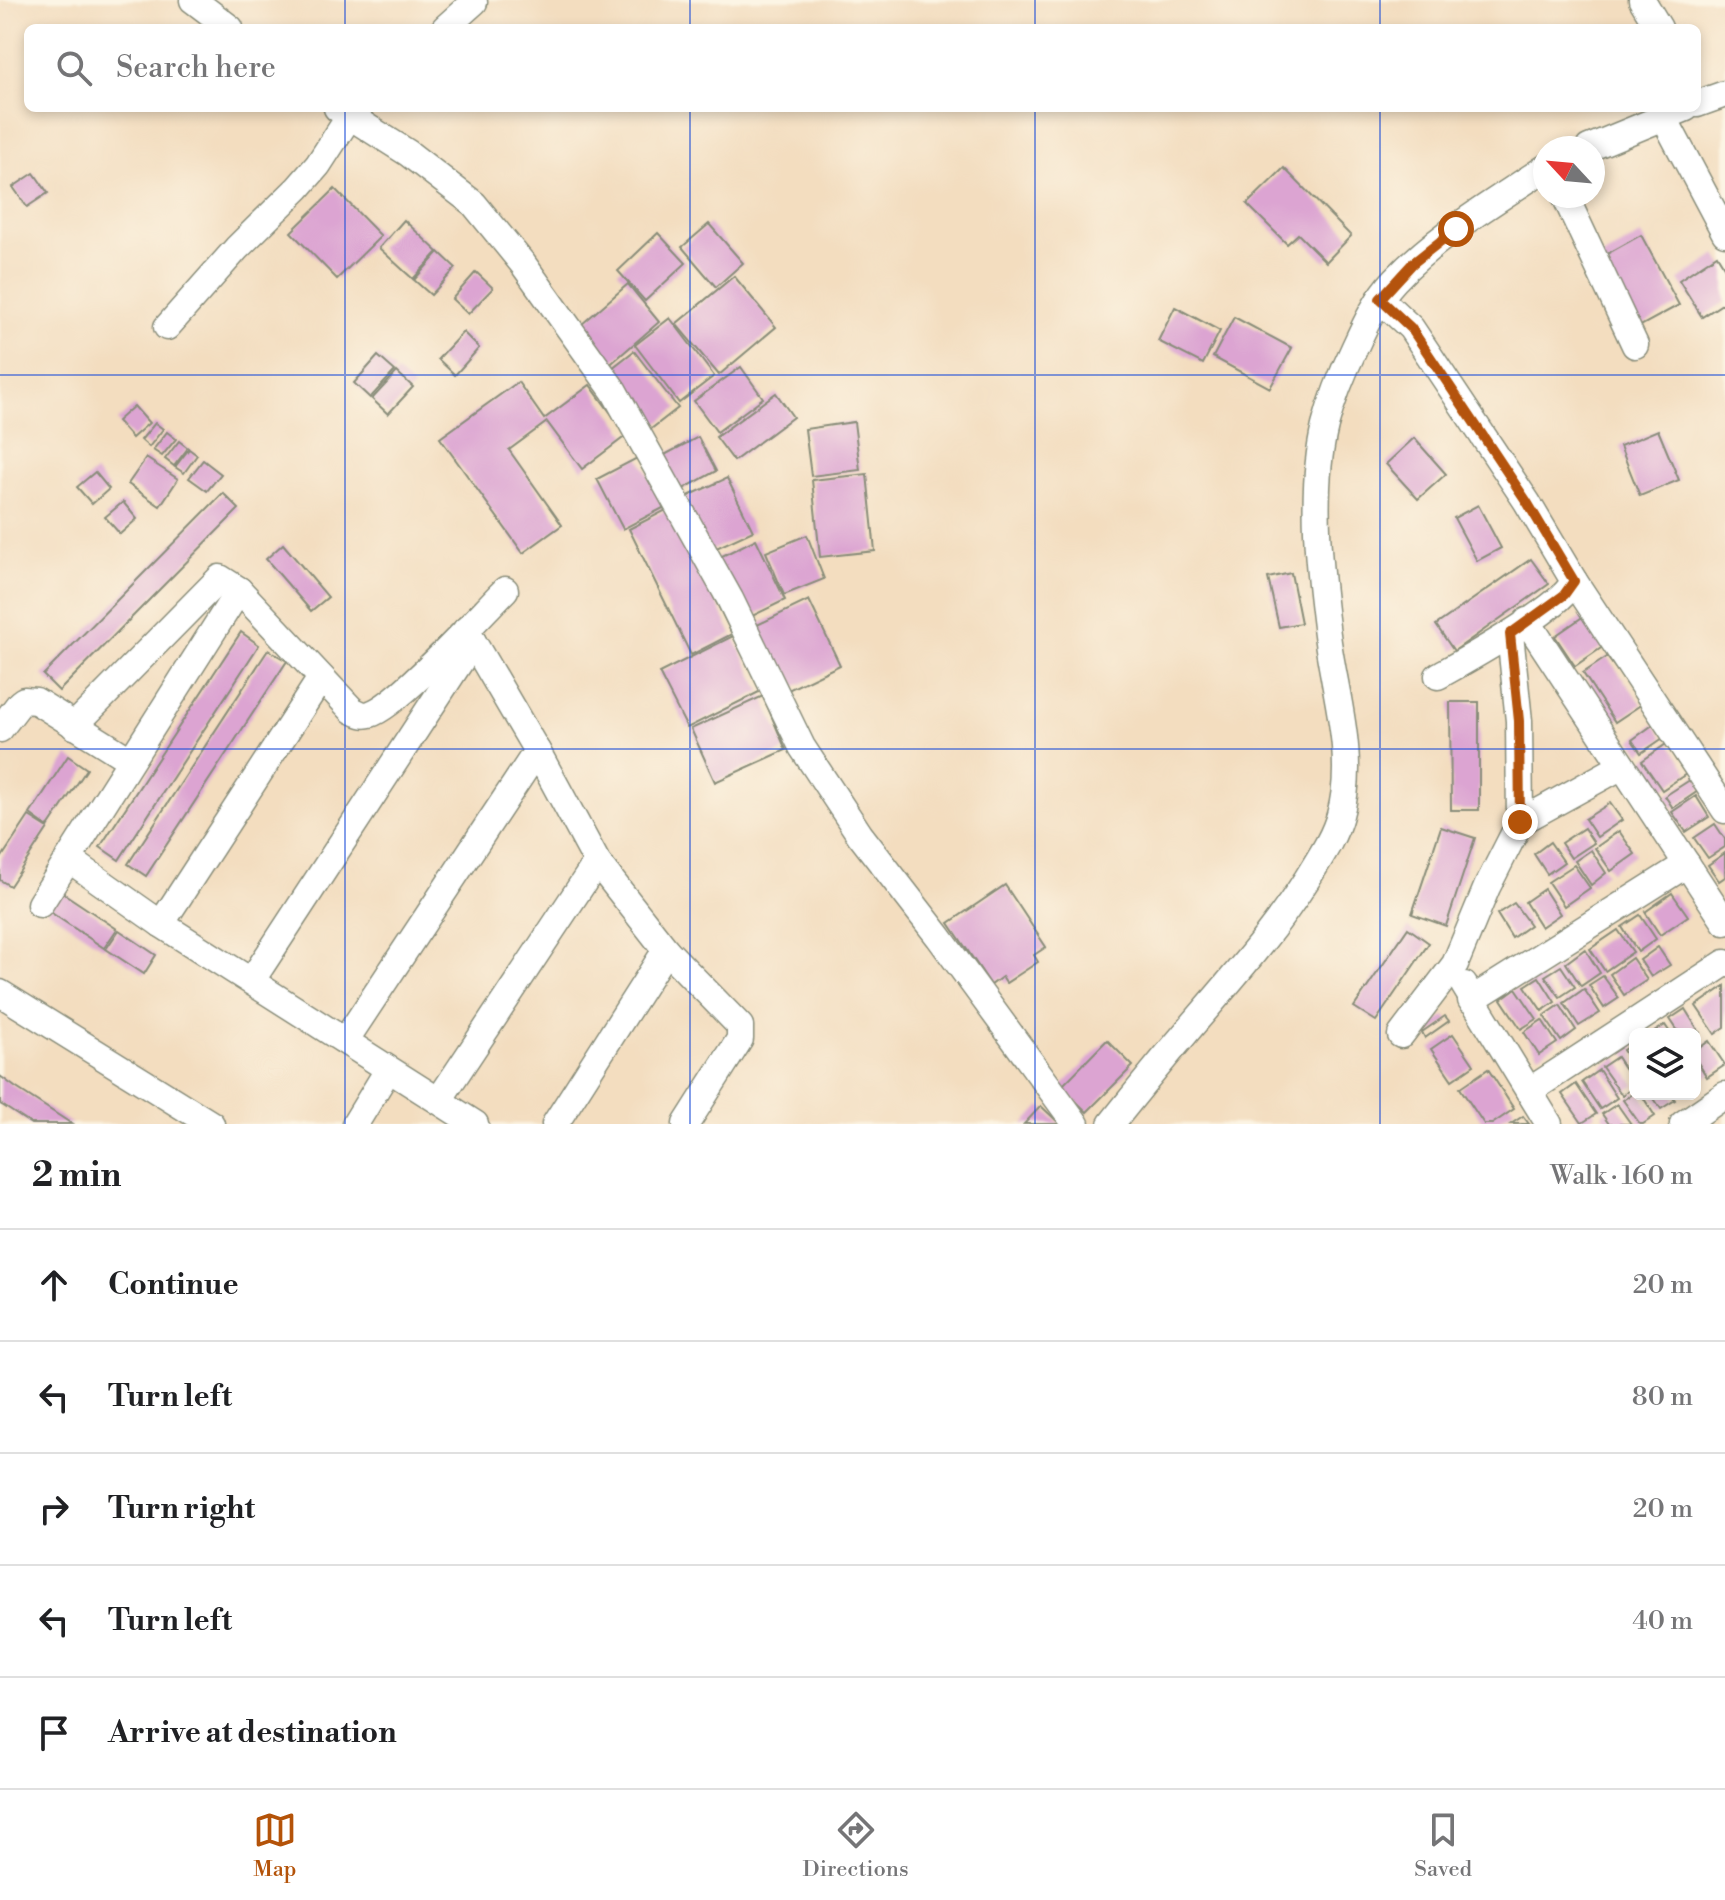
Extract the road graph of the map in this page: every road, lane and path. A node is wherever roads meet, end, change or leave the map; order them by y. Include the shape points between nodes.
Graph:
1 (193, 0) edge
2 (1642, 0) edge
3 (474, 2) dead end
4 (225, 24) edge
5 (449, 24) edge
6 (1657, 24) edge
7 (347, 112) edge
8 (349, 112) edge
9 (1677, 112) edge
10 (1691, 112) edge
11 (1605, 141) edge
12 (1533, 177) edge
13 (1571, 208) edge
14 (1725, 233) edge
15 (1381, 300) junction
16 (167, 327) dead end
17 (1635, 345) dead end
18 (1574, 581) junction
19 (239, 590) junction
20 (505, 590) dead end
21 (1518, 628) junction
22 (469, 636) junction
23 (1438, 676) dead end
24 (321, 678) junction
25 (74, 726) junction
26 (0, 729) edge
27 (537, 751) junction
28 (130, 760) junction
29 (1622, 766) junction
30 (1725, 810) edge
31 (1520, 822) junction
32 (70, 860) junction
33 (597, 862) junction
34 (1687, 864) junction
35 (40, 904) dead end
36 (1725, 922) edge
37 (161, 924) junction
38 (666, 950) junction
39 (1725, 963) edge
40 (1455, 964) junction
41 (252, 980) junction
42 (0, 993) edge
43 (1471, 1000) junction
44 (1401, 1035) dead end
45 (345, 1041) junction
46 (388, 1070) junction
47 (1529, 1091) junction
48 (1725, 1095) edge
49 (439, 1100) junction
50 (211, 1124) edge
51 (355, 1124) edge
52 (475, 1124) edge
53 (555, 1124) edge
54 (686, 1124) edge
55 (1076, 1124) edge
56 (1111, 1124) edge
57 (1549, 1124) edge
58 (1683, 1124) edge

1 - 4 street
2 - 6 street
3 - 5 street
7 - 16 street via 318,165
8 - 55 street via 474,204 569,327 614,391 730,599 802,747 860,835
9 - 11 street
10 - 14 street via 1682,153
12 - 15 street via 1413,263
13 - 17 street
15 - 18 street via 1411,328
15 - 56 street via 1336,392 1320,455 1322,589 1346,772 1339,819 1277,923
18 - 21 street via 1564,595
18 - 30 street
19 - 24 street
19 - 25 street via 219,579
19 - 28 street
20 - 22 street
21 - 23 street
21 - 29 street
21 - 31 street
22 - 24 street via 372,713 352,710
22 - 27 street
22 - 41 street
24 - 37 street
25 - 26 street via 36,701 24,700
25 - 28 street
27 - 33 street
27 - 45 street
28 - 32 street
29 - 31 street
29 - 34 street
31 - 40 street
32 - 35 street
32 - 37 street
33 - 38 street
33 - 49 street
34 - 36 street
34 - 43 street
37 - 41 street
38 - 53 street
38 - 54 street via 737,1021 741,1032
39 - 47 street
40 - 43 street
40 - 44 street
41 - 45 street
42 - 50 street
43 - 47 street
45 - 46 street
46 - 49 street
46 - 51 street
47 - 57 street
48 - 58 street
49 - 52 street

